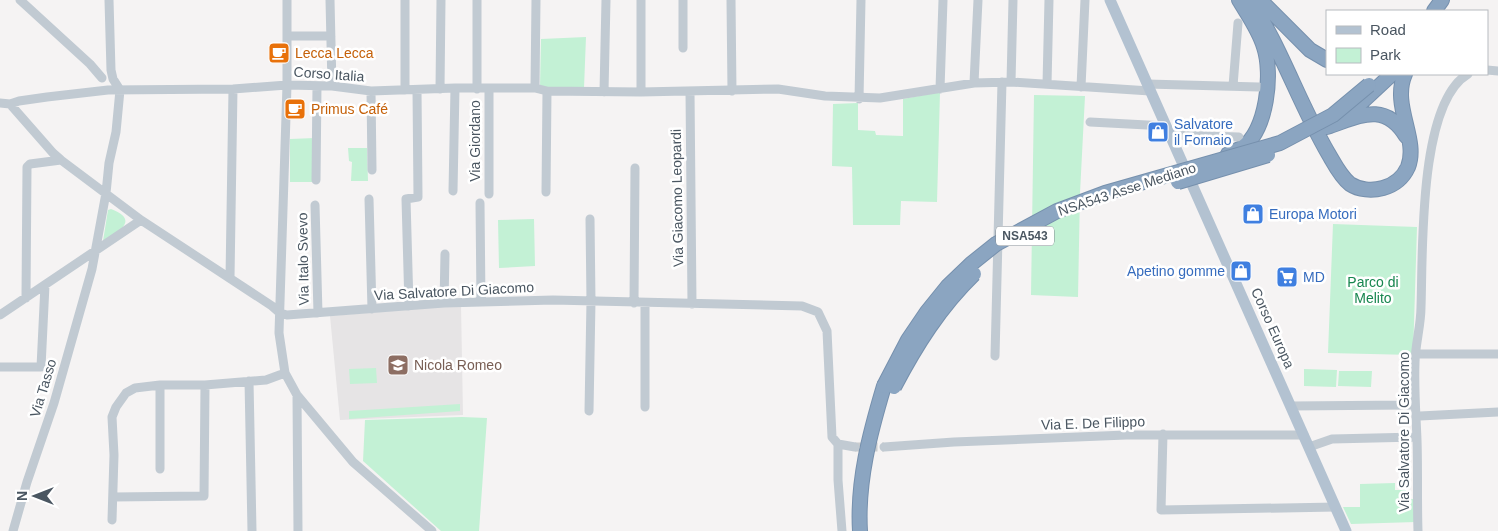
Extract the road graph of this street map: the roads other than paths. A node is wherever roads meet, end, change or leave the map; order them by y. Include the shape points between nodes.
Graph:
1 (20, 0) edge
2 (109, 0) edge
3 (287, 0) edge
4 (330, 0) edge
5 (405, 0) edge
6 (441, 0) edge
7 (477, 0) edge
8 (536, 0) edge
9 (606, 0) edge
10 (642, 0) edge
11 (682, 0) edge
12 (731, 0) edge
13 (861, 0) edge
14 (943, 0) edge
15 (978, 0) edge
16 (1013, 0) edge
17 (1049, 0) edge
18 (1085, 0) edge
19 (1110, 0) edge
20 (1239, 0) edge
21 (1250, 0) edge
22 (1260, 0) edge
23 (1238, 23) dead end
24 (287, 36) junction
25 (331, 36) junction
26 (682, 48) dead end
27 (1326, 59) edge
28 (1380, 75) edge
29 (1391, 75) edge
30 (1405, 75) edge
31 (1467, 75) edge
32 (107, 80) junction
33 (1006, 82) junction
34 (974, 83) junction
35 (1046, 84) junction
36 (287, 85) junction
37 (317, 86) junction
38 (332, 86) junction
39 (1233, 86) junction
40 (1081, 87) junction
41 (1149, 87) junction
42 (1259, 87) dead end
43 (455, 88) junction
44 (535, 88) junction
45 (1372, 88) junction
46 (233, 89) junction
47 (440, 89) junction
48 (477, 89) junction
49 (489, 89) junction
50 (940, 89) junction
51 (120, 90) junction
52 (405, 90) junction
53 (417, 90) junction
54 (548, 90) junction
55 (732, 90) junction
56 (371, 91) junction
57 (690, 91) junction
58 (604, 92) junction
59 (641, 92) junction
60 (860, 99) junction
61 (0, 102) edge
62 (10, 104) junction
63 (1090, 122) dead end
64 (1327, 127) junction
65 (1168, 131) junction
66 (1239, 137) dead end
67 (1410, 148) junction
68 (61, 160) junction
69 (1208, 164) junction
70 (635, 168) dead end
71 (372, 170) dead end
72 (316, 180) dead end
73 (453, 191) dead end
74 (546, 192) dead end
75 (106, 193) junction
76 (488, 194) dead end
77 (368, 199) dead end
78 (480, 204) dead end
79 (315, 205) dead end
80 (590, 219) dead end
81 (141, 220) junction
82 (95, 252) junction
83 (444, 254) dead end
84 (230, 278) junction
85 (45, 285) junction
86 (26, 298) junction
87 (591, 301) junction
88 (444, 302) junction
89 (481, 302) junction
90 (634, 303) junction
91 (645, 303) junction
92 (692, 304) junction
93 (409, 306) junction
94 (372, 309) junction
95 (280, 313) junction
96 (318, 313) junction
97 (0, 315) edge
98 (1416, 354) junction
99 (1498, 354) edge
100 (995, 356) dead end
101 (0, 367) edge
102 (285, 373) junction
103 (249, 381) junction
104 (160, 385) junction
105 (205, 385) junction
106 (889, 386) junction
107 (1410, 394) dead end
108 (297, 395) junction
109 (1291, 406) junction
110 (645, 407) dead end
111 (589, 411) dead end
112 (1498, 412) edge
113 (1420, 416) dead end
114 (1163, 434) junction
115 (1304, 435) junction
116 (1417, 437) junction
117 (838, 444) junction
118 (856, 447) tunnel mouth
119 (884, 447) tunnel mouth
120 (1310, 447) junction
121 (160, 468) dead end
122 (114, 497) junction
123 (1336, 506) junction
124 (112, 520) dead end
125 (13, 531) edge
126 (252, 531) edge
127 (298, 531) edge
128 (432, 531) edge
129 (842, 531) edge
130 (860, 531) edge
131 (868, 531) edge
132 (1346, 531) edge
133 (1418, 531) edge

1 - 32 street
2 - 32 street
3 - 24 street
4 - 25 street
5 - 52 street
6 - 47 street
7 - 48 street
8 - 44 street
9 - 58 street
10 - 59 street
11 - 26 street
12 - 55 street
13 - 60 street
14 - 50 street
15 - 34 street
16 - 33 street
17 - 35 street
18 - 40 street
19 - 41 main road, Corso Europa
20 - 69 highway, bridge via 1264,47 1268,65 1266,103 1257,128 1243,147
21 - 67 highway via 1311,122 1344,179 1363,189 1386,188 1404,174 1410,160
22 - 27 highway via 1310,50
23 - 39 street
24 - 25 street
24 - 36 street
25 - 38 street
28 - 45 highway
29 - 45 highway
30 - 67 highway via 1401,98
31 - 98 street, Via Salvatore Di Giacomo via 1456,85 1444,107 1427,173
32 - 51 street, Corso Italia
32 - 51 street via 113,79
32 - 62 street, Corso Italia
33 - 34 street, Corso Italia
33 - 35 street, Corso Italia
33 - 100 street
34 - 50 street, Corso Italia
35 - 40 street, Corso Italia
36 - 37 street, Corso Italia
36 - 46 street, Corso Italia
36 - 95 street
37 - 38 street, Corso Italia
37 - 72 street
38 - 56 street, Corso Italia
39 - 41 street, Corso Italia
39 - 42 street, Corso Italia
40 - 41 street, Corso Italia
41 - 65 main road, Corso Europa
43 - 47 street, Corso Italia
43 - 48 street, Corso Italia
43 - 73 street
44 - 49 street, Corso Italia
44 - 54 street, Corso Italia
45 - 64 highway, NSA543 Asse Mediano / NSA543
45 - 69 highway, NSA543 Asse Mediano / NSA543, bridge via 1280,143
46 - 51 street, Corso Italia
46 - 84 street
47 - 53 street, Corso Italia
48 - 49 street, Corso Italia
49 - 76 street, Via Giordano
50 - 60 street, Corso Italia
51 - 75 street, Via Tasso
52 - 53 street, Corso Italia
52 - 56 street, Corso Italia
53 - 93 street via 418,197 406,199
54 - 58 street, Corso Italia
54 - 74 street
55 - 57 street, Corso Italia
55 - 60 street, Corso Italia via 778,89
56 - 71 street
57 - 59 street, Corso Italia
57 - 92 street, Via Giacomo Leopardi
58 - 59 street, Corso Italia
61 - 62 street
62 - 68 street
63 - 65 street
64 - 67 highway via 1362,115 1384,116 1406,136
64 - 106 highway, NSA543 Asse Mediano / NSA543, bridge via 1261,158 1122,197 1060,218 1029,234 990,260 960,288 939,312
65 - 66 street
65 - 109 main road, Corso Europa
68 - 75 street
68 - 86 street via 26,167
69 - 106 highway, NSA543 Asse Mediano / NSA543, bridge via 1057,210 996,244 948,286 927,312 908,340
70 - 90 street
75 - 81 street
75 - 82 street, Via Tasso
77 - 94 street
78 - 89 street
79 - 96 street, Via Italo Svevo
80 - 87 street
81 - 82 street
81 - 84 street
82 - 85 street
82 - 125 street, Via Tasso via 76,327
83 - 88 street
84 - 95 street
85 - 86 street
85 - 101 street via 41,367
86 - 97 street
87 - 89 street, Via Salvatore Di Giacomo
87 - 90 street, Via Salvatore Di Giacomo
87 - 111 street
88 - 89 street, Via Salvatore Di Giacomo
88 - 93 street, Via Salvatore Di Giacomo
90 - 91 street, Via Salvatore Di Giacomo
91 - 92 street, Via Salvatore Di Giacomo
91 - 110 street
92 - 117 street, Via Salvatore Di Giacomo via 802,306 818,312 827,331 832,438
93 - 94 street, Via Salvatore Di Giacomo
94 - 96 street, Via Salvatore Di Giacomo
95 - 96 street, Via Salvatore Di Giacomo
95 - 102 street
98 - 99 street
98 - 116 street, Via Salvatore Di Giacomo
102 - 103 street via 266,380
102 - 108 street
103 - 105 street
103 - 126 street
104 - 105 street
104 - 121 street
104 - 122 street via 135,388 126,393 116,407 112,417
105 - 122 street via 204,496
106 - 130 highway via 868,440
106 - 131 highway via 870,469
107 - 109 street via 1410,405
108 - 127 street
108 - 128 street via 353,462
109 - 115 main road, Corso Europa
112 - 113 street
114 - 115 street, Via E. De Filippo
114 - 119 street, Via E. De Filippo
114 - 123 street via 1161,510
115 - 120 main road, Corso Europa
116 - 120 street via 1332,439
116 - 133 street, Via Salvatore Di Giacomo
117 - 118 street
117 - 129 street, Via Salvatore Di Giacomo
120 - 123 main road, Corso Europa
122 - 124 street
123 - 132 main road, Corso Europa

